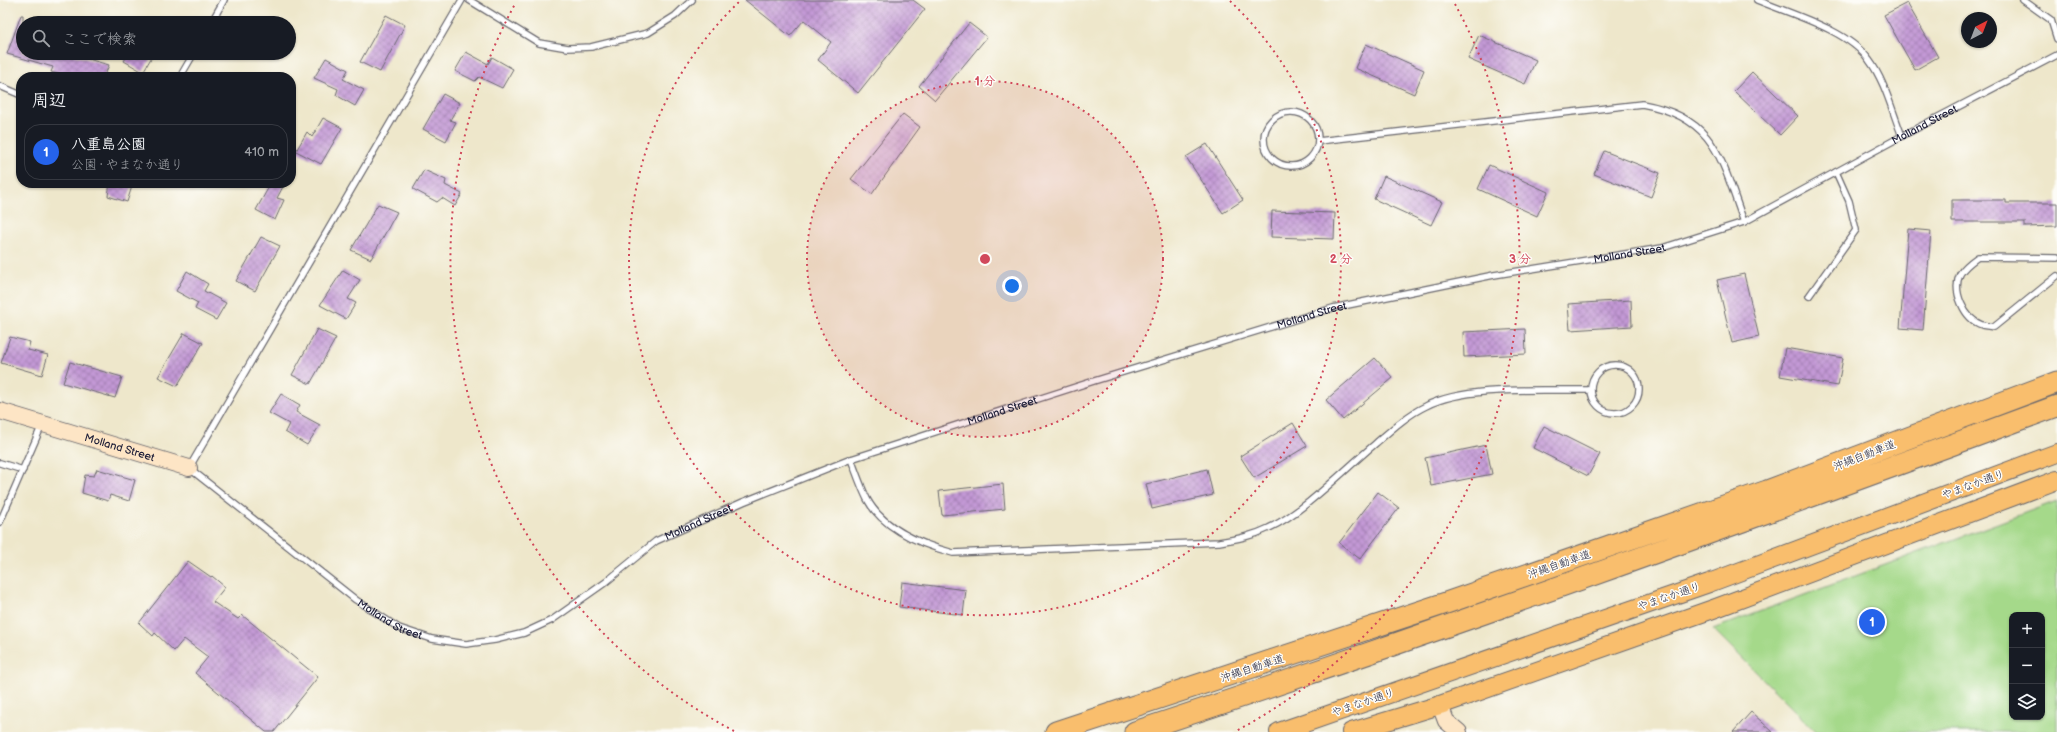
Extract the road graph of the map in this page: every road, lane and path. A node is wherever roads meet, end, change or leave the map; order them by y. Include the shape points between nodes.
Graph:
1 (224, 0) edge
2 (462, 0) edge
3 (469, 0) edge
4 (692, 0) edge
5 (1757, 0) edge
6 (2023, 0) edge
7 (215, 16) edge
8 (2057, 39) edge
9 (2057, 55) edge
10 (190, 60) edge
11 (183, 72) edge
12 (0, 86) edge
13 (16, 93) edge
14 (1902, 136) junction
15 (1318, 140) junction
16 (1836, 172) junction
17 (1744, 222) junction
18 (2057, 258) edge
19 (2057, 276) edge
20 (1809, 296) dead end
21 (2057, 382) edge
22 (1590, 390) junction
23 (2057, 406) edge
24 (0, 410) edge
25 (43, 423) junction
26 (2057, 453) edge
27 (851, 459) junction
28 (0, 463) edge
29 (189, 468) junction
30 (23, 470) junction
31 (2057, 480) edge
32 (0, 522) edge
33 (1440, 705) junction
34 (1303, 726) edge
35 (1370, 728) edge
36 (1056, 732) edge
37 (1135, 732) edge
38 (1279, 732) edge
39 (1352, 732) edge
40 (1458, 732) edge

1 - 7 lane
2 - 29 lane
3 - 4 lane via 539,43 568,48 591,47 648,34 675,16
5 - 14 lane via 1844,36 1857,46 1870,60
6 - 8 lane via 2051,20
9 - 14 lane, Molland Street
10 - 11 lane
12 - 13 lane
14 - 16 lane, Molland Street
15 - 15 lane via 1316,151 1309,159 1293,166 1274,160 1267,151 1265,142 1266,130 1272,120 1290,111 1310,119 1316,128
15 - 17 lane via 1642,104 1661,107 1678,114 1708,137 1717,150
16 - 17 lane, Molland Street
16 - 20 lane via 1849,201 1856,230
17 - 27 lane, Molland Street via 1662,248 1494,275 1333,308
18 - 19 lane via 1978,257 1969,263 1960,276 1958,288 1965,312 1972,320 1981,325 1994,327
21 - 36 highway, 沖縄自動車道 via 1759,494 1446,603
22 - 22 lane via 1595,404 1613,413 1623,412 1634,405 1639,395 1639,385 1633,372 1617,364 1606,365 1593,376
22 - 27 lane via 1474,393 1446,398 1425,406 1402,421 1299,510 1270,528 1219,542 953,553 929,547 883,519 868,500
23 - 37 highway, 沖縄自動車道 via 1478,616
24 - 25 street, Molland Street
25 - 29 street, Molland Street
25 - 30 lane
26 - 34 main road, やまなか通り via 1709,583
27 - 29 lane, Molland Street via 743,502 656,542 552,620 524,633 466,644 432,639 399,628 356,600
28 - 30 lane
30 - 32 lane
31 - 33 main road via 1716,608
33 - 35 main road
33 - 40 street via 1446,721
34 - 38 main road, やまなか通り
35 - 39 main road

